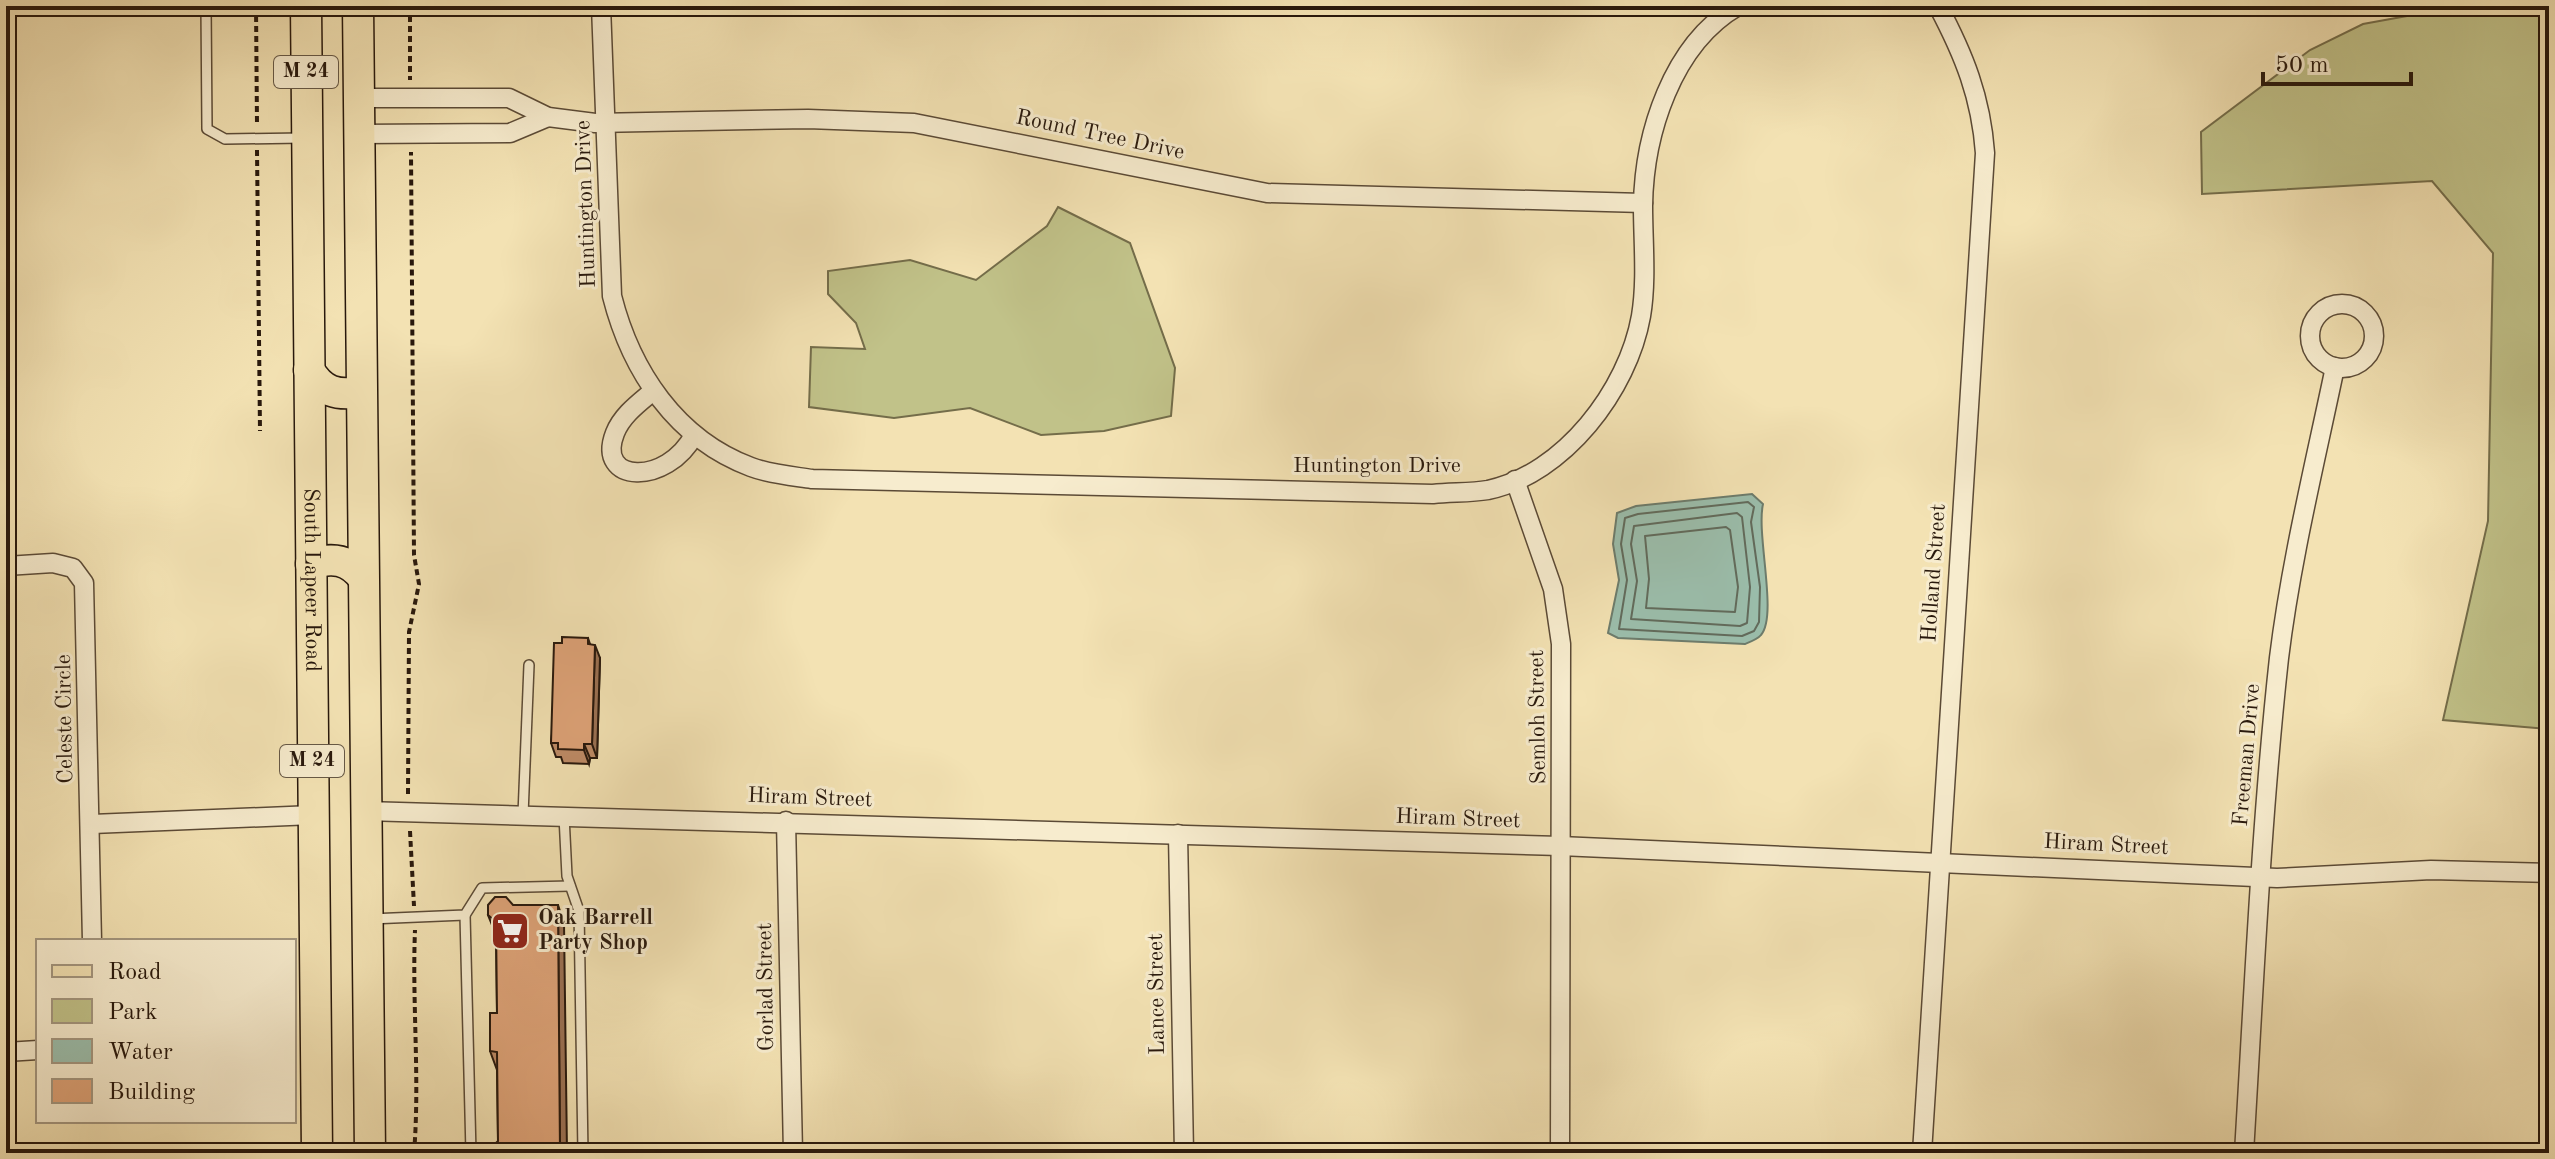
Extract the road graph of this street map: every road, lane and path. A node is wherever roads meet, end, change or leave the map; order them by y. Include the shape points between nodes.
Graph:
1 (206, 6) edge
2 (256, 6) edge
3 (306, 6) edge
4 (358, 6) edge
5 (410, 6) edge
6 (601, 6) edge
7 (1738, 6) edge
8 (1938, 6) edge
9 (410, 86) dead end
10 (359, 98) junction
11 (548, 117) junction
12 (257, 122) dead end
13 (608, 123) junction
14 (359, 134) junction
15 (307, 138) junction
16 (411, 144) dead end
17 (257, 155) dead end
18 (1643, 203) junction
19 (2335, 367) dead end
20 (309, 370) junction
21 (653, 391) junction
22 (361, 392) junction
23 (260, 431) dead end
24 (694, 435) junction
25 (1515, 480) junction
26 (311, 564) junction
27 (6, 566) edge
28 (363, 578) junction
29 (529, 665) dead end
30 (408, 796) dead end
31 (365, 811) junction
32 (313, 815) junction
33 (523, 815) junction
34 (564, 816) junction
35 (786, 821) junction
36 (92, 824) junction
37 (409, 828) dead end
38 (1178, 834) junction
39 (1560, 846) junction
40 (1940, 861) junction
41 (2549, 873) edge
42 (2260, 877) junction
43 (570, 886) junction
44 (414, 905) dead end
45 (465, 915) junction
46 (367, 919) junction
47 (415, 933) dead end
48 (92, 939) edge
49 (36, 1050) edge
50 (6, 1052) edge
51 (317, 1153) edge
52 (370, 1153) edge
53 (414, 1153) edge
54 (471, 1153) edge
55 (583, 1153) edge
56 (793, 1153) edge
57 (1184, 1153) edge
58 (1560, 1153) edge
59 (1922, 1153) edge
60 (2244, 1153) edge

1 - 15 lane via 207,129 225,139
2 - 12 path
3 - 15 main road, South Lapeer Road / M 24
4 - 10 main road, M 24
5 - 9 path
6 - 13 street, Huntington Drive
7 - 18 street, Huntington Drive via 1689,51 1666,93 1650,142
8 - 40 street, Holland Street via 1975,84 1985,153
10 - 11 street, Round Tree Drive via 509,98
10 - 14 main road, M 24
11 - 13 street, Round Tree Drive
11 - 14 street, Round Tree Drive via 510,133
13 - 18 street, Round Tree Drive via 914,123 1267,193
13 - 21 street, Huntington Drive via 612,296 621,332
14 - 22 main road, M 24
15 - 20 main road, South Lapeer Road / M 24
16 - 30 path via 414,555 419,584 409,632
17 - 23 path
18 - 25 street, Huntington Drive via 1641,317 1623,367 1576,438 1553,459
19 - 42 street, Freeman Drive via 2280,656
20 - 22 main road via 329,391
20 - 26 main road, South Lapeer Road / M 24
21 - 24 street, Huntington Drive
21 - 24 street via 615,432 613,454 624,469 633,474 656,471 679,457
22 - 28 main road, M 24
24 - 25 street, Huntington Drive via 751,468 812,479 1433,494 1488,489
25 - 39 street, Semloh Street via 1553,589 1561,644
26 - 28 main road via 341,561
26 - 32 main road, South Lapeer Road / M 24
27 - 36 street, Celeste Circle via 53,563 73,568 84,583
28 - 31 main road, M 24
29 - 33 lane
31 - 33 street, Hiram Street
31 - 46 main road, M 24
32 - 36 street
32 - 51 main road, South Lapeer Road / M 24
33 - 34 street, Hiram Street
34 - 35 street, Hiram Street
34 - 43 lane
35 - 38 street, Hiram Street
35 - 56 street, Gorlad Street
36 - 48 street, Celeste Circle
37 - 44 path
38 - 39 street, Hiram Street
38 - 57 street, Lance Street
39 - 40 street, Hiram Street
39 - 58 street, Semloh Street
40 - 42 street, Hiram Street
40 - 59 street, Holland Street
41 - 42 street, Hiram Street via 2431,870
42 - 60 street, Freeman Drive
43 - 45 lane via 482,888
43 - 55 lane via 579,911
45 - 46 lane
45 - 54 lane
46 - 52 main road, M 24
47 - 53 path
49 - 50 street

